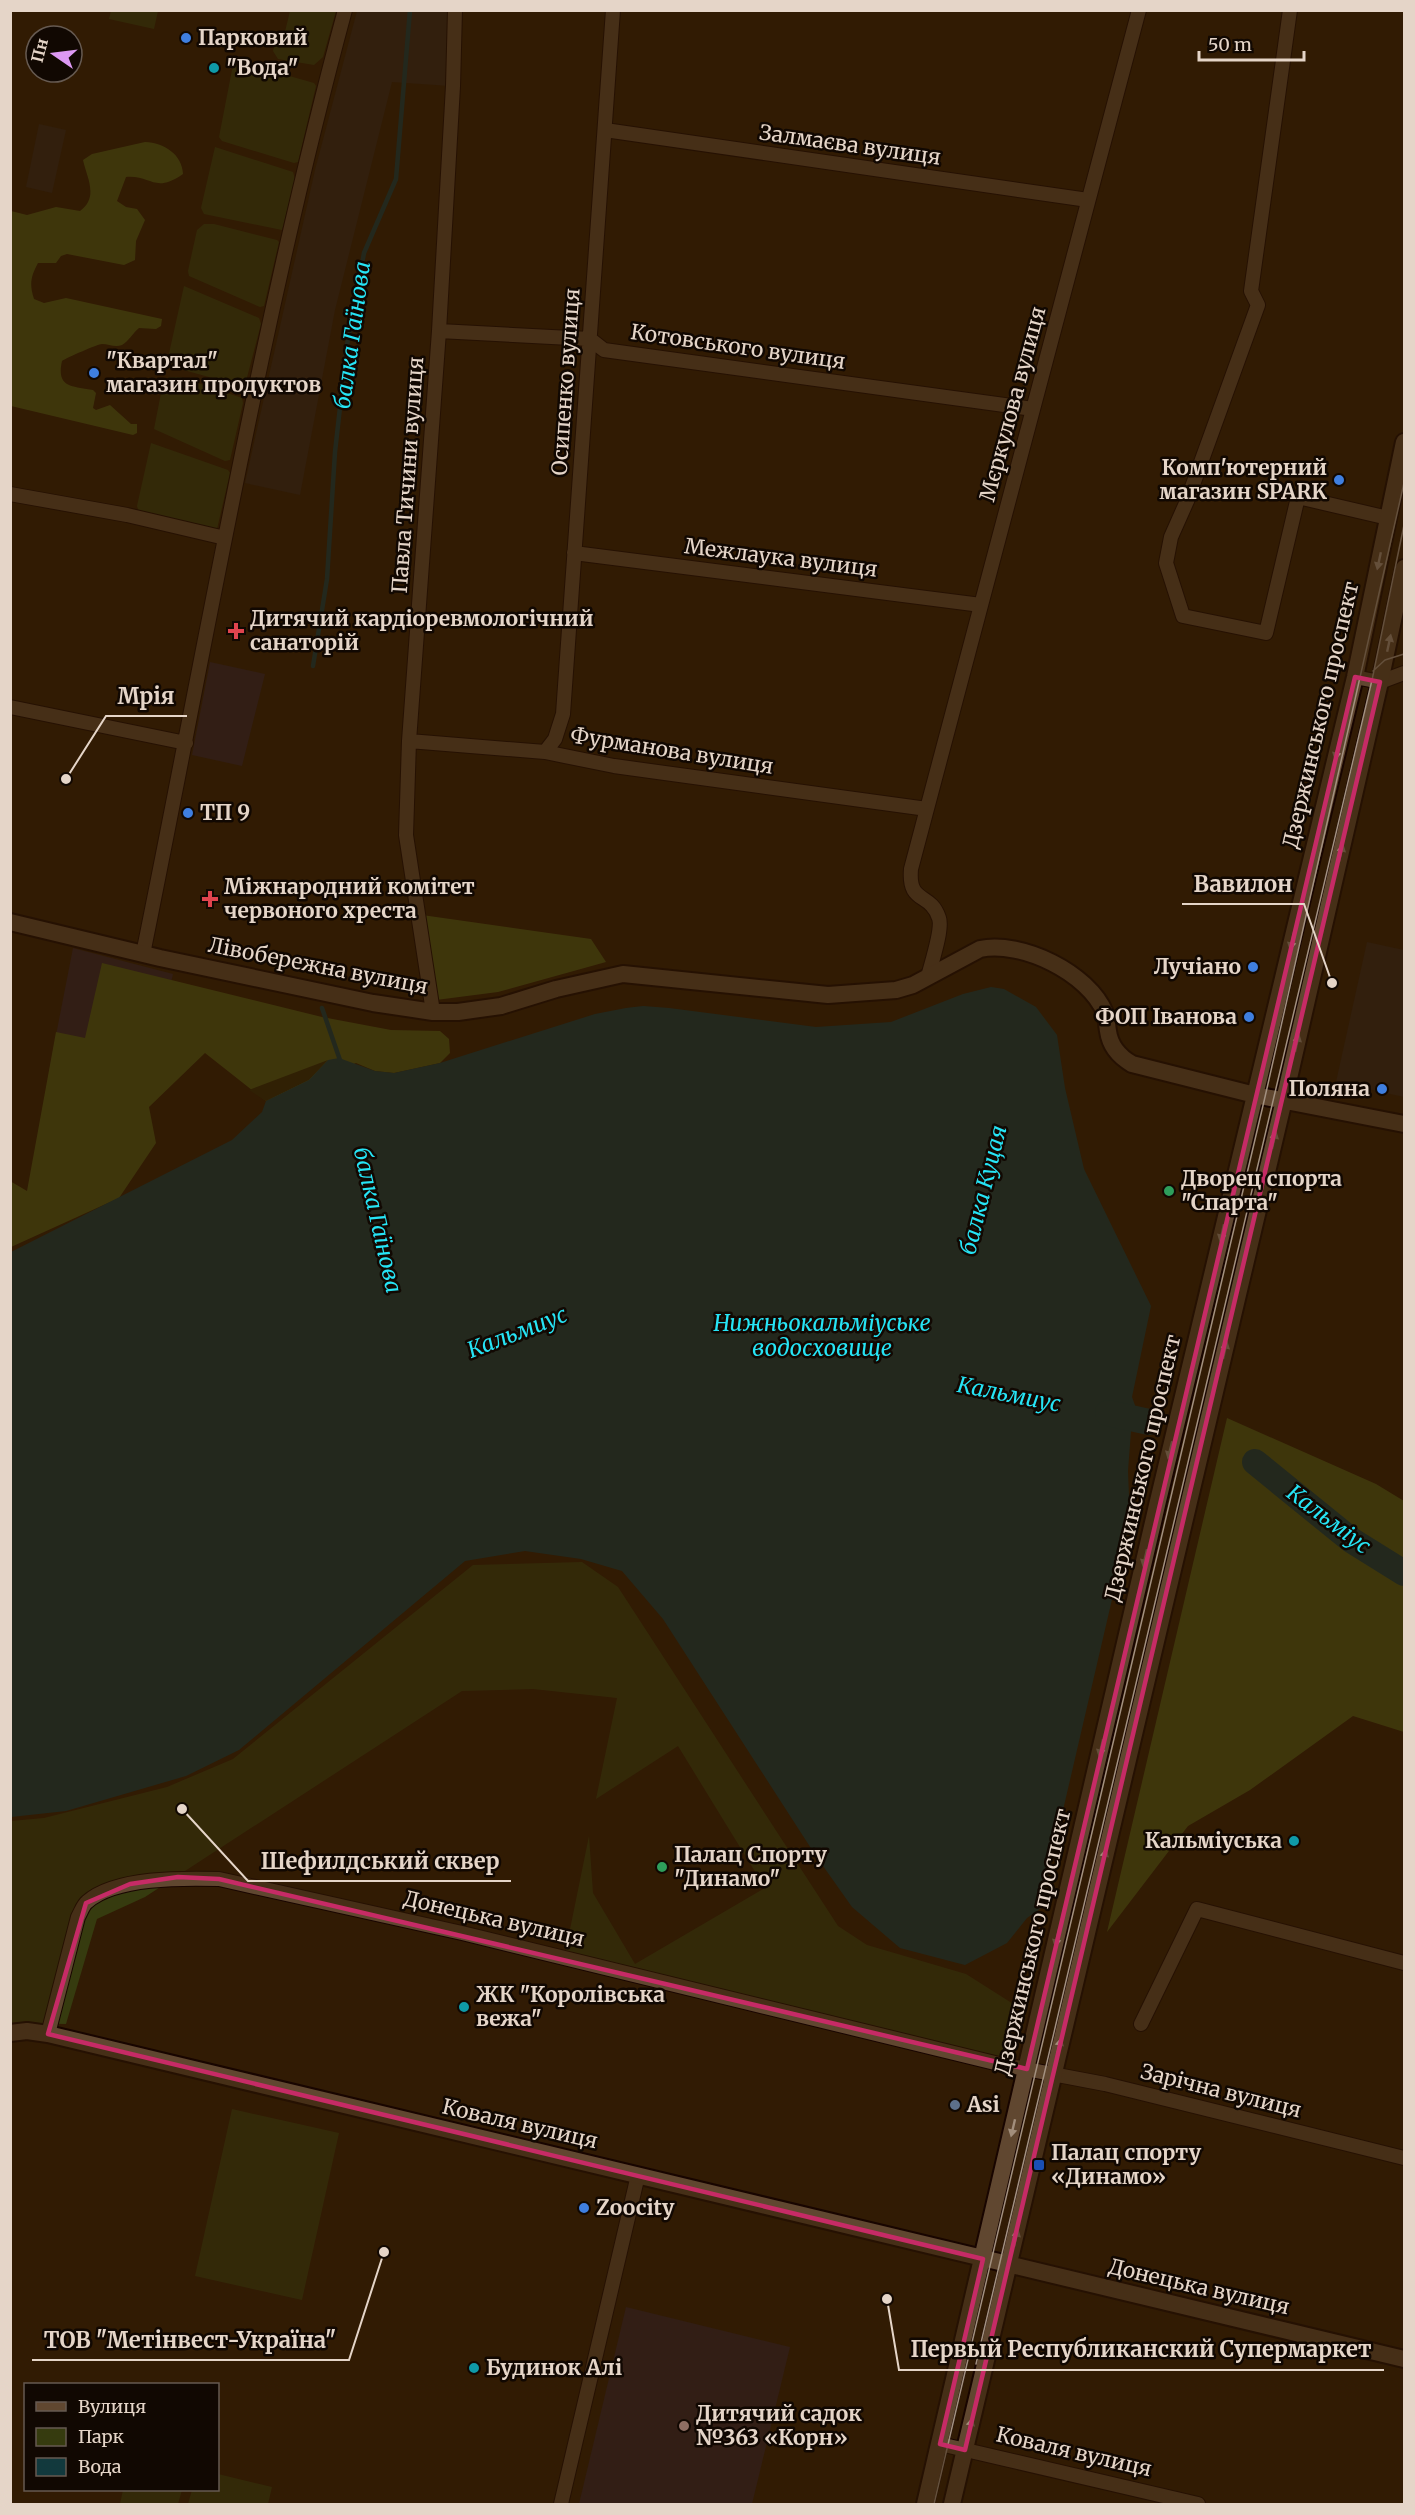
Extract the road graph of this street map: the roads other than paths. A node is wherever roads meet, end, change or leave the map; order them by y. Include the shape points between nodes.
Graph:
1 (345, 10) edge
2 (455, 10) edge
3 (614, 10) edge
4 (1139, 10) edge
5 (1290, 10) edge
6 (605, 130) junction
7 (1088, 200) junction
8 (439, 331) junction
9 (590, 339) junction
10 (1033, 409) junction
11 (1404, 442) edge
12 (10, 494) edge
13 (1388, 518) junction
14 (225, 538) junction
15 (574, 553) junction
16 (1404, 568) edge
17 (981, 605) junction
18 (1404, 673) edge
19 (1355, 677) junction
20 (1380, 682) junction
21 (10, 706) edge
22 (410, 741) junction
23 (186, 743) junction
24 (545, 752) junction
25 (927, 809) junction
26 (10, 922) edge
27 (142, 954) junction
28 (928, 977) junction
29 (433, 1012) junction
30 (1256, 1095) junction
31 (1284, 1100) junction
32 (1404, 1124) edge
33 (1404, 1963) edge
34 (1141, 2024) dead end
35 (10, 2033) edge
36 (48, 2034) junction
37 (1027, 2069) junction
38 (1053, 2075) junction
39 (1404, 2158) edge
40 (638, 2175) junction
41 (983, 2259) junction
42 (1010, 2265) junction
43 (1404, 2359) edge
44 (940, 2444) junction
45 (965, 2450) junction
46 (561, 2505) edge
47 (925, 2505) edge
48 (952, 2505) edge
49 (1198, 2505) edge

1 - 14 street via 253,395
2 - 8 street, Павла Тичини вулиця
3 - 6 street, Осипенко вулиця
4 - 7 street, Мєркулова вулиця
5 - 13 street via 1251,291 1258,305 1171,537 1166,563 1183,616 1266,633 1298,497
6 - 7 street, Залмаєва вулиця
6 - 9 street, Осипенко вулиця
7 - 10 street, Мєркулова вулиця
8 - 9 street, Котовського вулиця
8 - 22 street, Павла Тичини вулиця
9 - 10 street, Котовського вулиця via 604,350
9 - 15 street, Осипенко вулиця
10 - 17 street, Мєркулова вулиця
11 - 13 street, Дзержинського проспект
12 - 14 street
13 -> 19 street, Дзержинського проспект
14 - 23 street
15 - 17 street, Межлаука вулиця
15 - 24 street, Осипенко вулиця via 563,714 555,739
20 -> 16 street
17 - 25 street, Мєркулова вулиця
18 - 20 street
19 - 20 street
19 -> 30 street, Дзержинського проспект
31 -> 20 street
21 - 23 street
22 - 24 street, Фурманова вулиця
22 - 29 street, Павла Тичини вулиця via 406,836
23 - 27 street
24 - 25 street, Фурманова вулиця via 614,766
25 - 28 street, Мєркулова вулиця via 910,885 934,908 940,920
26 - 27 street, Лівобережна вулиця
27 - 29 street, Лівобережна вулиця
28 - 29 street, Лівобережна вулиця via 896,990 828,996 623,974 501,1006
28 - 30 street, Лівобережна вулиця via 966,955 991,947 1041,957 1076,977 1092,993 1105,1013 1113,1045 1132,1064
30 - 31 street, Лівобережна вулиця
30 -> 37 street, Дзержинського проспект
31 - 32 street, Лівобережна вулиця
38 -> 31 street
33 - 34 street via 1197,1909
35 - 36 street, Коваля вулиця
36 - 37 street, Донецька вулиця via 78,1917 86,1903 130,1884 178,1877 219,1879 462,1933
36 - 40 street, Коваля вулиця
37 - 38 street, Зарічна вулиця
37 -> 41 street, Дзержинського проспект
38 - 39 street, Зарічна вулиця via 1105,2084
42 -> 38 street
40 - 41 street, Коваля вулиця
40 - 46 street
41 - 42 street, Донецька вулиця
41 - 44 street, Дзержинського проспект
42 - 43 street, Донецька вулиця
45 -> 42 street
44 - 45 street, Коваля вулиця
44 - 47 street, Дзержинського проспект
45 - 48 street
45 - 49 street, Коваля вулиця

